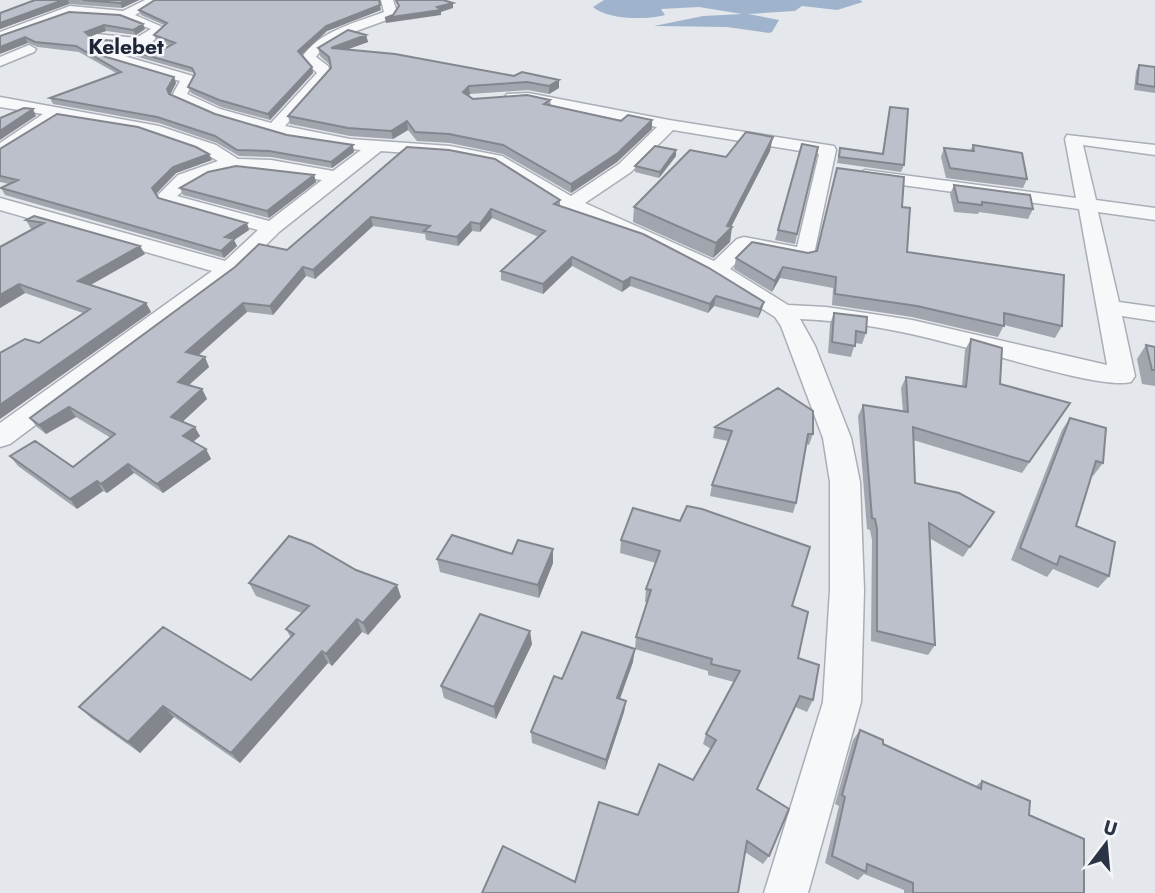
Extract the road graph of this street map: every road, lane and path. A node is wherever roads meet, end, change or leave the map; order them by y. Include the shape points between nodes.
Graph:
1 (154, 0) edge
2 (387, 0) edge
3 (125, 15) junction
4 (0, 36) edge
5 (96, 38) edge
6 (137, 42) junction
7 (157, 46) edge
8 (29, 49) edge
9 (0, 62) edge
10 (501, 98) edge
11 (0, 102) edge
12 (55, 113) junction
13 (668, 125) junction
14 (274, 129) junction
15 (377, 146) junction
16 (1155, 150) edge
17 (0, 151) edge
18 (233, 163) junction
19 (824, 169) junction
20 (339, 178) junction
21 (0, 204) edge
22 (570, 204) junction
23 (1087, 205) junction
24 (1155, 214) edge
25 (272, 228) junction
26 (229, 269) junction
27 (718, 270) junction
28 (1109, 307) junction
29 (783, 312) junction
30 (1155, 314) edge
31 (0, 437) edge
32 (786, 893) edge

1 - 3 street
2 - 14 street via 388,15 347,30 312,52 309,58 324,74
3 - 4 street via 68,10
3 - 6 street via 160,29
5 - 6 street
6 - 7 street
6 - 14 street via 113,57 188,79 178,96
8 - 9 street
10 - 13 street via 528,97
11 - 12 street
12 - 17 street
12 - 18 street via 173,135
13 - 19 street via 826,149
13 - 22 street via 625,168
14 - 15 street
15 - 20 street
15 - 22 street via 484,155 502,161
16 - 23 street via 1073,139
18 - 20 street
18 - 25 street via 195,174 167,195 170,200
19 - 23 street
19 - 27 street via 806,255 744,243
20 - 25 street
21 - 26 street
22 - 27 street
23 - 24 street
23 - 28 street
25 - 26 street
26 - 31 street
27 - 29 street
28 - 29 street via 1122,376 926,329
28 - 30 street
29 - 32 street via 803,346 837,438 845,482 847,590 842,702

